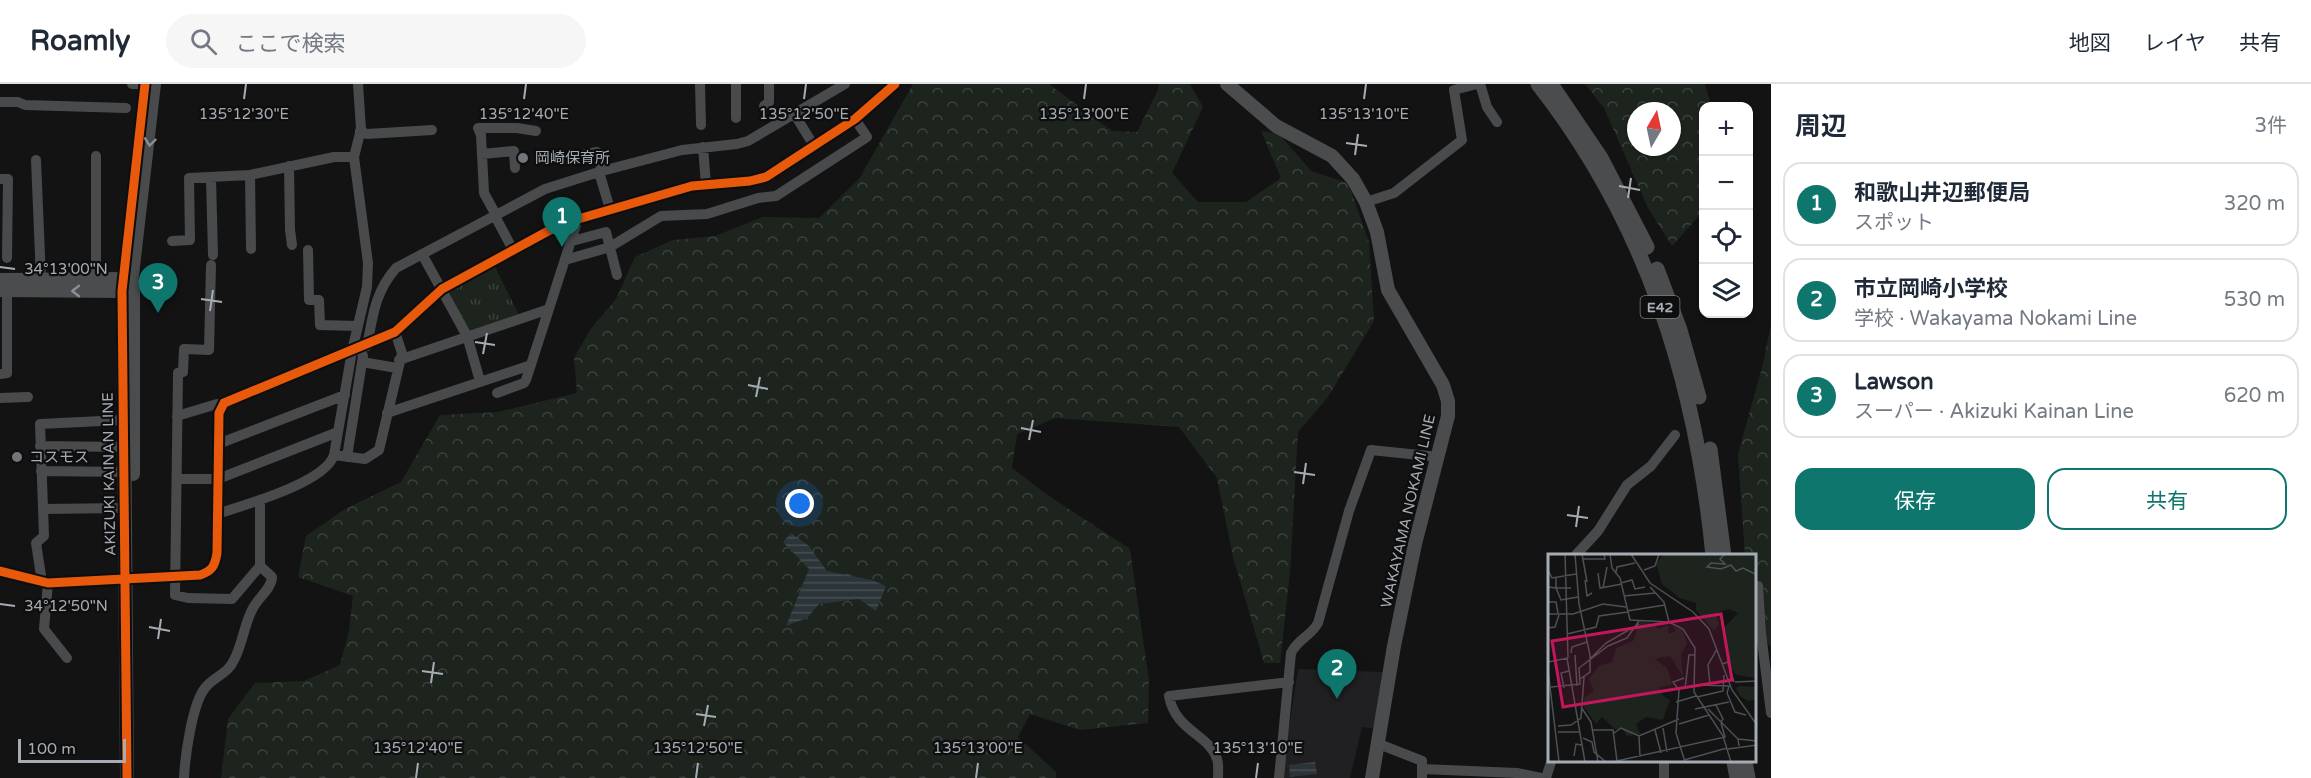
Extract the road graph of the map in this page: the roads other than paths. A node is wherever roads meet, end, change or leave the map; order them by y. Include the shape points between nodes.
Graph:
1 (132, 84) edge
2 (145, 84) edge
3 (156, 84) edge
4 (358, 84) edge
5 (700, 84) edge
6 (736, 84) edge
7 (769, 84) edge
8 (845, 84) edge
9 (895, 84) edge
10 (1478, 84) edge
11 (1538, 84) edge
12 (1551, 84) edge
13 (1235, 86) edge
14 (0, 102) edge
15 (764, 106) dead end
16 (126, 108) dead end
17 (795, 115) junction
18 (736, 118) dead end
19 (855, 119) junction
20 (1497, 122) dead end
21 (701, 125) dead end
22 (432, 130) dead end
23 (360, 131) junction
24 (536, 131) dead end
25 (814, 146) junction
26 (703, 147) junction
27 (482, 154) junction
28 (96, 156) dead end
29 (354, 157) junction
30 (568, 158) dead end
31 (36, 160) dead end
32 (289, 166) junction
33 (515, 168) dead end
34 (601, 171) junction
35 (250, 175) junction
36 (211, 178) junction
37 (0, 179) edge
38 (756, 180) junction
39 (706, 185) junction
40 (656, 196) junction
41 (758, 198) junction
42 (1366, 202) junction
43 (610, 209) junction
44 (496, 216) junction
45 (661, 216) junction
46 (578, 219) junction
47 (172, 241) dead end
48 (572, 241) junction
49 (292, 245) dead end
50 (4, 246) edge
51 (610, 247) junction
52 (251, 249) dead end
53 (308, 250) dead end
54 (513, 250) junction
55 (422, 254) junction
56 (7, 258) dead end
57 (565, 260) junction
58 (617, 275) dead end
59 (41, 279) junction
60 (96, 279) junction
61 (126, 284) junction
62 (4, 285) edge
63 (442, 290) junction
64 (549, 309) junction
65 (358, 326) junction
66 (395, 332) junction
67 (467, 336) junction
68 (360, 348) junction
69 (362, 362) junction
70 (398, 364) junction
71 (531, 365) junction
72 (0, 374) edge
73 (480, 381) junction
74 (497, 393) dead end
75 (345, 395) junction
76 (0, 398) edge
77 (28, 398) dead end
78 (221, 406) junction
79 (387, 413) junction
80 (177, 416) junction
81 (123, 420) junction
82 (338, 432) junction
83 (1675, 435) dead end
84 (218, 444) junction
85 (40, 446) junction
86 (124, 447) junction
87 (334, 455) junction
88 (347, 456) junction
89 (1438, 457) junction
90 (41, 471) junction
91 (124, 472) junction
92 (177, 479) junction
93 (218, 480) junction
94 (260, 500) junction
95 (124, 508) junction
96 (43, 509) junction
97 (217, 514) junction
98 (1577, 554) edge
99 (1713, 554) edge
100 (1724, 554) edge
101 (260, 566) junction
102 (0, 572) edge
103 (175, 577) junction
104 (129, 579) junction
105 (45, 582) junction
106 (1756, 585) edge
107 (67, 658) dead end
108 (1289, 682) junction
109 (1771, 713) edge
110 (1378, 744) junction
111 (1551, 763) edge
112 (1734, 763) edge
113 (1745, 763) edge
114 (1422, 774) edge
115 (127, 778) edge
116 (136, 778) edge
117 (184, 778) edge
118 (1218, 778) edge
119 (1279, 778) edge
120 (1372, 778) edge
121 (1541, 778) edge
122 (1545, 778) edge
123 (1737, 778) edge
124 (1748, 778) edge

1 - 2 street
2 - 61 street
3 -> 61 street
4 - 23 street
5 - 21 street
6 - 18 street
7 - 15 street via 769,102
8 - 17 street
9 - 19 street
10 - 20 street
10 - 42 street via 1454,90 1462,140 1394,193
11 - 99 highway, E42 via 1592,163 1655,291 1691,407
12 - 100 highway, E42 via 1618,189 1665,288 1701,405 1716,482
13 - 42 main road, WAKAYAMA NOKAMI LINE via 1276,126 1332,156 1353,179
14 - 16 street
17 - 25 street
17 - 26 street via 748,141
19 - 25 street
19 - 41 street via 867,137 776,196
22 - 23 street via 367,134
23 - 29 street
24 - 27 street via 478,128
25 - 38 street
26 - 34 street
26 - 39 street
27 - 33 street via 514,151
27 - 44 street via 484,193
28 - 60 street
29 - 32 street
29 - 65 street via 368,263
30 - 34 street via 597,152
31 - 59 street
32 - 35 street
32 - 49 street
34 - 43 street
34 - 44 street via 545,189
35 - 36 street
35 - 52 street
36 - 47 street via 189,178 190,240
36 - 80 street via 209,350 184,350 183,372 178,373
37 - 50 street via 8,179
38 - 39 street
38 - 41 street
39 - 40 street
40 - 43 street
40 - 45 street
41 - 45 street via 707,214
42 - 89 main road, WAKAYAMA NOKAMI LINE via 1377,232 1388,290 1443,385 1448,401
43 - 46 street
44 - 54 street
44 - 55 street
45 - 51 street
46 - 48 street
46 - 54 street
48 - 51 street via 606,232
48 - 57 street
50 - 56 street
51 - 57 street
51 - 58 street
53 - 65 street via 309,300 320,300 320,325
54 - 63 street
55 - 63 street
55 - 68 street via 396,267 385,281
57 - 64 street
59 - 60 main road
59 - 62 main road
60 - 61 main road
61 -> 62 main road
61 - 81 main road, AKIZUKI KAINAN LINE
61 - 104 main road, AKIZUKI KAINAN LINE
62 - 72 street via 7,373
63 - 66 street
63 - 67 street
64 - 67 street
64 - 71 street
65 - 68 street
66 - 68 street
66 - 70 street via 402,353
67 - 70 street
67 - 73 street
68 - 69 street
68 - 75 street
68 - 78 street
69 - 70 street
69 - 88 street
70 - 79 street
71 - 73 street
71 - 74 street via 524,383
73 - 79 street
75 - 82 street
75 - 84 street
76 - 77 street
78 - 80 street
78 - 84 street
79 - 88 street via 379,450 365,459
80 - 92 street
81 - 85 street via 40,424
81 - 86 main road, AKIZUKI KAINAN LINE
82 - 87 street
82 - 93 street
83 - 98 street via 1650,466 1627,485 1598,531
84 - 93 street
85 - 86 street
85 - 90 street
86 - 91 main road, AKIZUKI KAINAN LINE
87 - 88 street
87 - 94 street via 312,477
89 - 108 street via 1371,450 1349,511 1318,623 1312,633 1297,642
89 - 110 main road, WAKAYAMA NOKAMI LINE via 1415,544
90 - 91 street
90 - 96 street
91 - 95 main road, AKIZUKI KAINAN LINE
92 - 93 street
92 - 103 street
93 - 97 street
94 - 97 street
94 - 101 street
95 - 96 street
95 - 104 main road, AKIZUKI KAINAN LINE
96 - 105 street via 44,536 36,543
97 - 103 street via 213,568 200,576
101 - 103 street via 231,599 175,595
101 - 117 street via 272,582 257,599 234,662 205,687 198,701
102 - 105 street
103 - 104 street
104 - 105 street
104 - 115 main road, AKIZUKI KAINAN LINE
104 - 116 main road, AKIZUKI KAINAN LINE
105 - 107 street via 44,629
106 - 109 street
108 - 118 street via 1169,696 1177,717 1213,751 1218,760
108 - 119 street
110 - 114 street via 1422,761
110 - 120 main road, WAKAYAMA NOKAMI LINE
111 - 122 street
112 - 123 highway
113 - 124 highway
114 - 121 street via 1518,773

